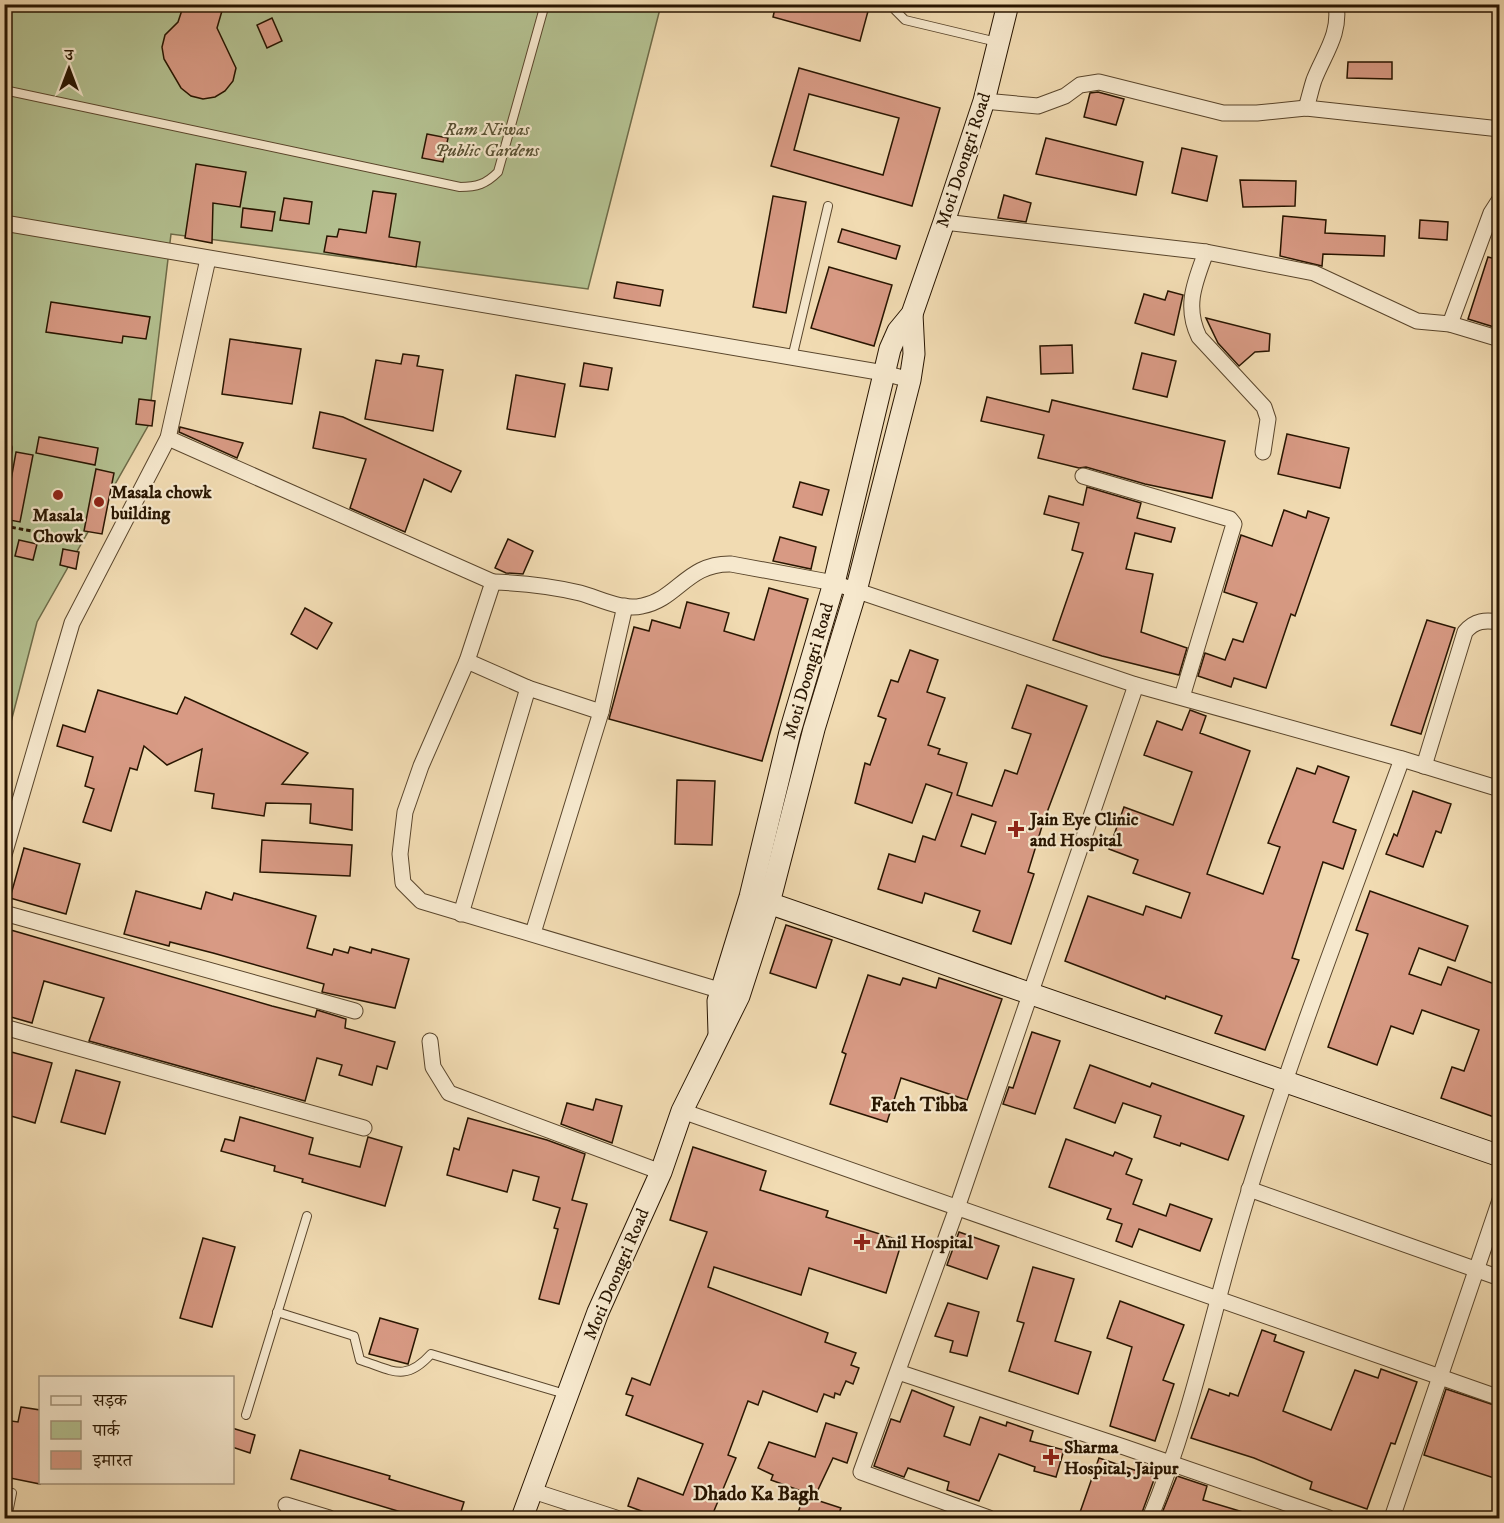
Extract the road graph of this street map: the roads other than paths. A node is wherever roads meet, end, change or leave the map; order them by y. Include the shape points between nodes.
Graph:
1 (545, 4) edge
2 (894, 4) edge
3 (1008, 4) edge
4 (1336, 4) edge
5 (998, 42) junction
6 (4, 90) edge
7 (984, 101) junction
8 (1306, 108) junction
9 (1500, 129) edge
10 (1500, 199) edge
11 (828, 206) dead end
12 (4, 222) edge
13 (944, 222) junction
14 (1206, 252) junction
15 (208, 259) junction
16 (912, 315) junction
17 (1450, 324) junction
18 (1500, 339) edge
19 (792, 358) junction
20 (884, 373) junction
21 (910, 380) junction
22 (168, 438) junction
23 (4, 448) edge
24 (1263, 452) dead end
25 (4, 470) edge
26 (1083, 476) dead end
27 (493, 582) junction
28 (834, 583) junction
29 (856, 591) junction
30 (625, 606) junction
31 (1500, 622) edge
32 (467, 661) junction
33 (1136, 685) junction
34 (528, 688) junction
35 (1182, 698) junction
36 (797, 709) junction
37 (601, 712) junction
38 (818, 715) junction
39 (1402, 759) junction
40 (1424, 766) junction
41 (1500, 789) edge
42 (4, 855) edge
43 (759, 900) junction
44 (4, 913) edge
45 (461, 914) junction
46 (532, 933) junction
47 (1030, 992) junction
48 (731, 994) junction
49 (355, 1011) dead end
50 (4, 1027) edge
51 (430, 1041) dead end
52 (1285, 1081) junction
53 (682, 1111) junction
54 (364, 1128) dead end
55 (1500, 1156) edge
56 (661, 1172) junction
57 (1249, 1189) junction
58 (1500, 1200) edge
59 (957, 1208) junction
60 (307, 1215) dead end
61 (1476, 1270) junction
62 (1500, 1278) edge
63 (1218, 1301) junction
64 (277, 1312) junction
65 (898, 1372) junction
66 (1438, 1378) junction
67 (567, 1395) junction
68 (1500, 1398) edge
69 (246, 1415) dead end
70 (1172, 1464) junction
71 (530, 1490) junction
72 (12, 1493) dead end
73 (286, 1505) dead end
74 (7, 1518) edge
75 (329, 1518) edge
76 (522, 1518) edge
77 (616, 1518) edge
78 (989, 1518) edge
79 (1150, 1518) edge
80 (1329, 1518) edge
81 (1392, 1518) edge

1 - 6 lane via 498,172 476,187 460,187
2 - 5 lane via 905,20
3 - 5 street, Moti Doongri Road
4 - 8 street via 1336,29
5 - 7 street, Moti Doongri Road
7 - 8 street via 1038,106 1065,96 1080,85 1099,82 1223,113
7 - 13 street, Moti Doongri Road
8 - 9 street
10 - 17 street via 1491,213
11 - 19 lane
12 - 15 street
13 - 14 street
13 - 16 street, Moti Doongri Road
14 - 17 street via 1314,273 1417,321
14 - 24 street via 1192,289 1192,323 1199,337 1264,407 1268,419
15 - 19 street
15 - 22 street
16 - 20 street, Moti Doongri Road via 898,330
16 - 21 street, Moti Doongri Road via 914,354
17 - 18 street
19 - 20 street
20 - 21 street
20 - 28 street, Moti Doongri Road
21 - 29 street, Moti Doongri Road
22 - 27 street
22 - 42 street via 72,623
23 - 25 lane via 8,448
26 - 35 street via 1230,519 1234,524
27 - 30 street via 549,587
27 - 32 street
28 - 29 street
28 - 30 street via 716,564 702,568 642,606
28 - 36 street, Moti Doongri Road
29 - 33 street
29 - 38 street, Moti Doongri Road
30 - 37 street
31 - 40 street via 1482,621 1470,625 1465,632
32 - 34 street
32 - 45 street via 405,812 400,854 404,883 421,901
33 - 35 street
33 - 47 street
34 - 37 street
34 - 45 street
35 - 39 street
36 - 38 street
36 - 43 street, Moti Doongri Road
37 - 46 street
38 - 43 street, Moti Doongri Road
39 - 40 street
39 - 52 street
40 - 41 street
43 - 47 street
43 - 48 street, Moti Doongri Road
44 - 49 street
45 - 46 street
46 - 48 street
47 - 52 street
47 - 59 street
48 - 53 street, Moti Doongri Road via 717,1012 719,1033
50 - 54 street
51 - 56 street via 433,1067 448,1093
52 - 55 street
52 - 57 street
53 - 56 street, Moti Doongri Road
53 - 59 street
56 - 67 street, Moti Doongri Road via 598,1312
57 - 61 street
57 - 63 street
58 - 61 street
59 - 63 street
59 - 65 street
60 - 64 lane
61 - 62 street
61 - 66 street
63 - 66 street
63 - 70 street
64 - 67 lane via 354,1336 360,1360 398,1372 413,1371 431,1354
64 - 69 lane
65 - 70 street
65 - 78 street via 861,1472
66 - 68 street
66 - 81 street
67 - 71 street, Moti Doongri Road
70 - 79 street
70 - 80 street
71 - 76 street, Moti Doongri Road
71 - 77 street
72 - 74 lane
73 - 75 street

